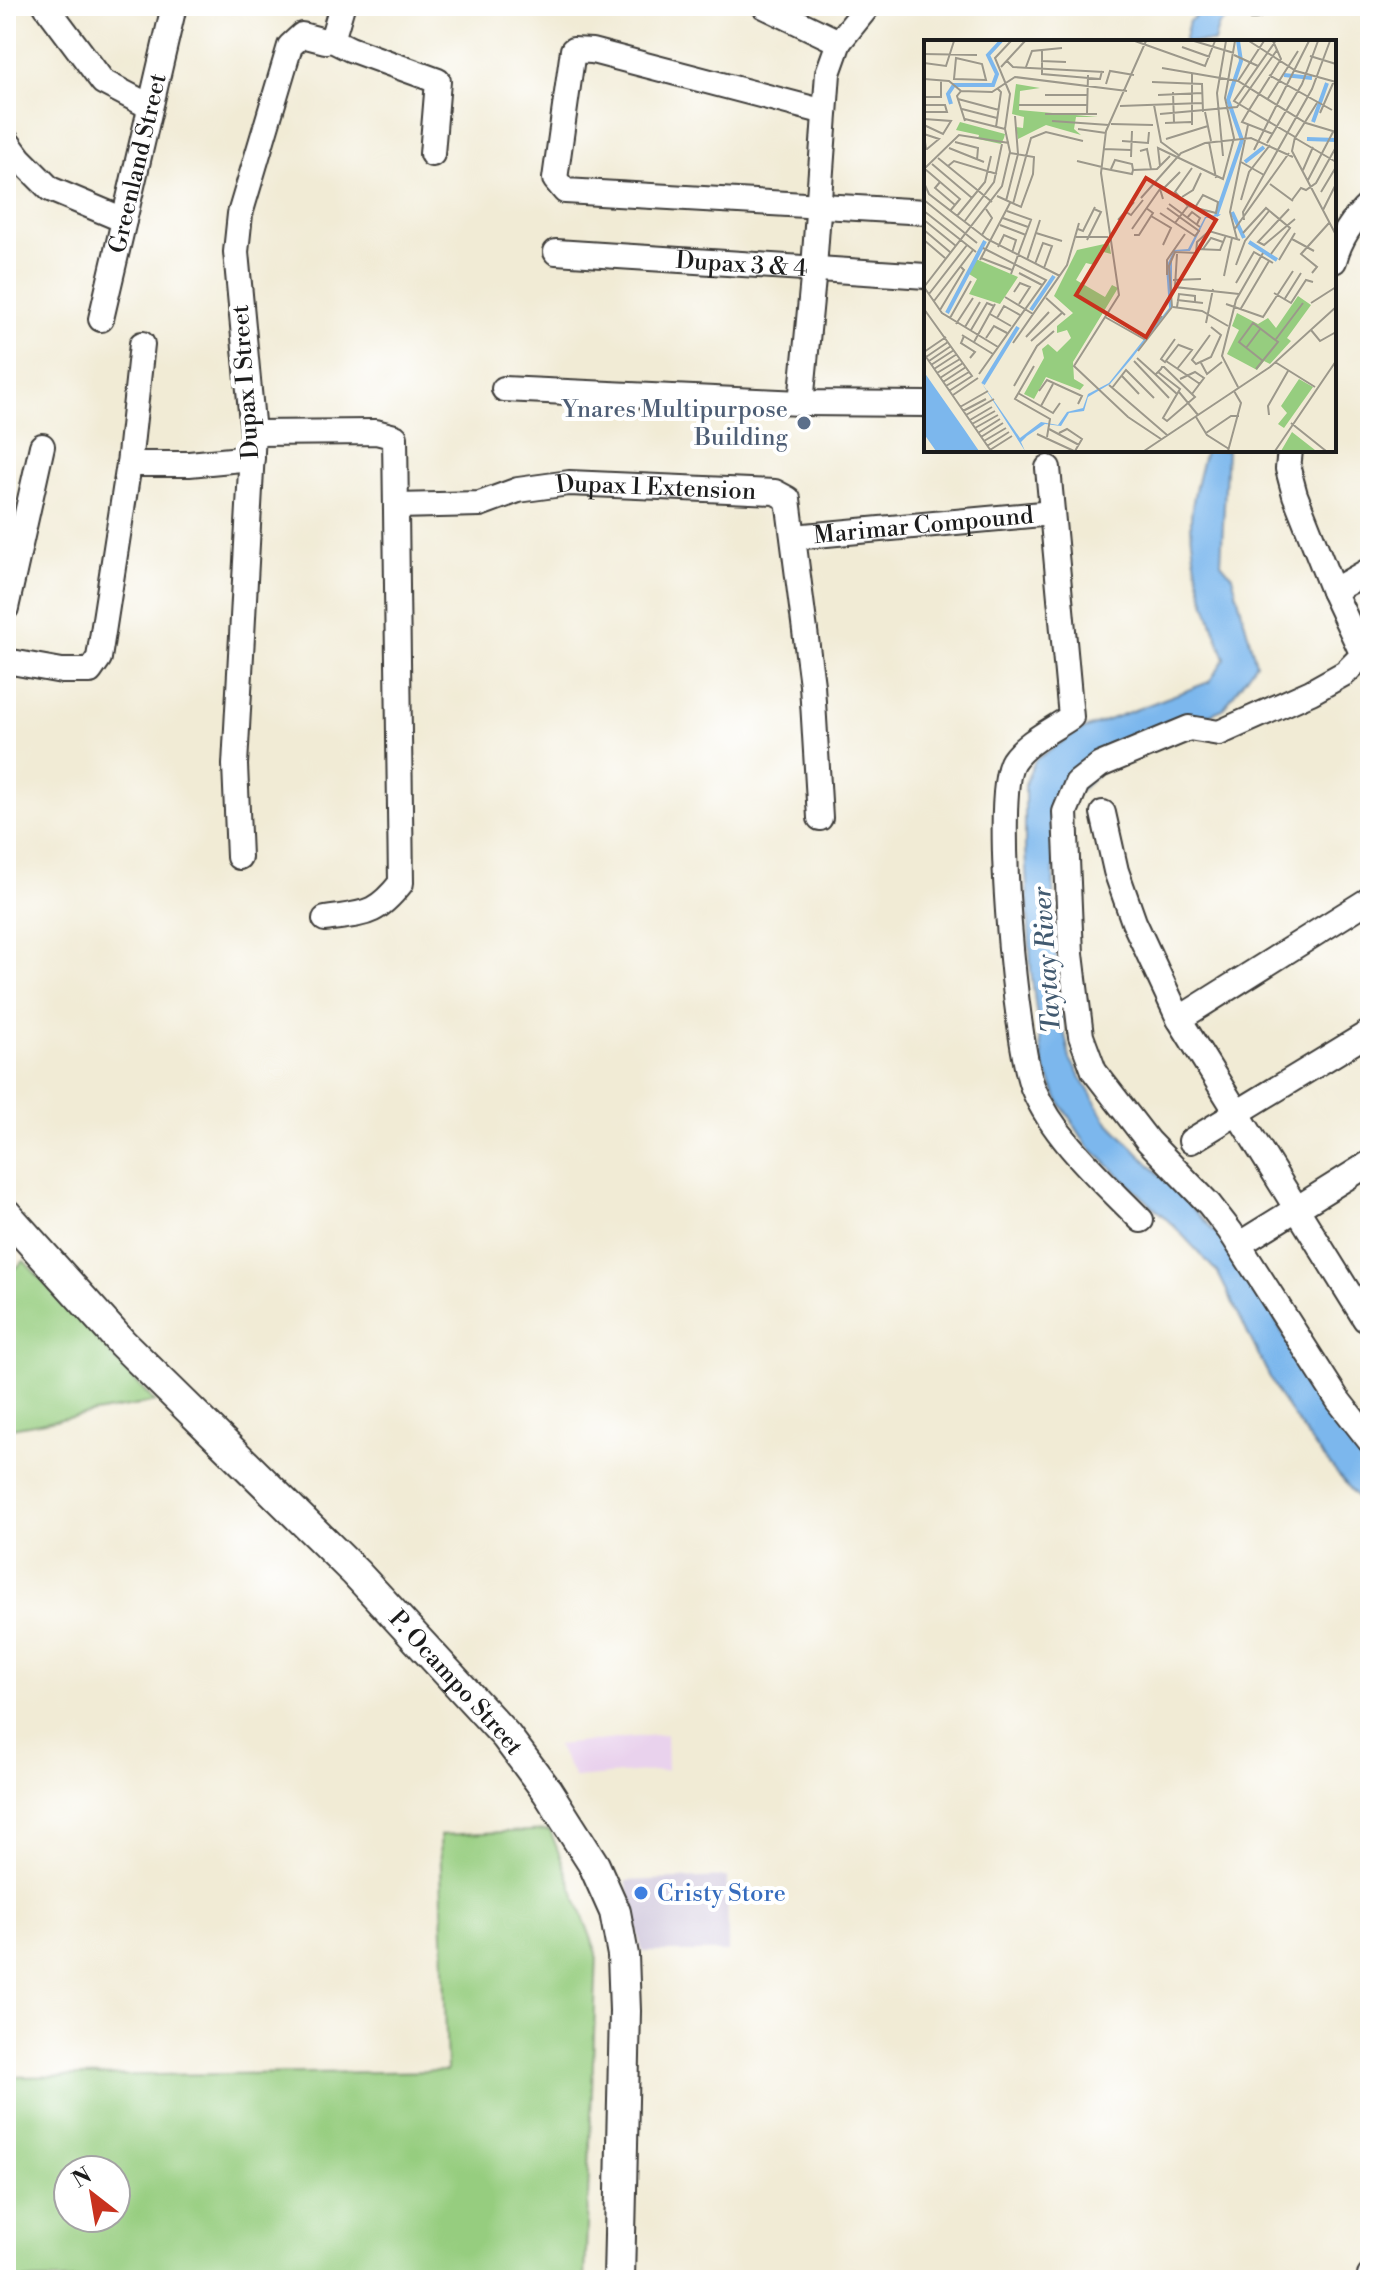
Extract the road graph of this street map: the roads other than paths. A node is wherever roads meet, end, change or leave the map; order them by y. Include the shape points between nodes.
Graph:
1 (46, 6) edge
2 (174, 6) edge
3 (342, 6) edge
4 (764, 6) edge
5 (868, 6) edge
6 (332, 40) junction
7 (839, 42) junction
8 (149, 106) junction
9 (825, 112) junction
10 (6, 140) edge
11 (432, 154) dead end
12 (1370, 204) edge
13 (818, 207) junction
14 (924, 212) edge
15 (124, 220) junction
16 (556, 252) dead end
17 (1336, 253) edge
18 (814, 268) junction
19 (924, 276) edge
20 (101, 319) dead end
21 (142, 344) dead end
22 (504, 389) dead end
23 (801, 403) junction
24 (924, 404) edge
25 (253, 433) junction
26 (42, 446) dead end
27 (1290, 452) edge
28 (252, 458) junction
29 (129, 464) junction
30 (1048, 468) dead end
31 (397, 506) junction
32 (1052, 513) junction
33 (794, 537) junction
34 (1370, 570) edge
35 (1333, 591) junction
36 (6, 608) edge
37 (6, 661) edge
38 (1103, 813) dead end
39 (820, 818) dead end
40 (239, 857) dead end
41 (1370, 899) edge
42 (325, 919) dead end
43 (1179, 1019) junction
44 (1370, 1032) edge
45 (1239, 1113) junction
46 (1191, 1141) dead end
47 (1370, 1163) edge
48 (1297, 1208) junction
49 (6, 1214) edge
50 (1141, 1220) dead end
51 (1248, 1239) dead end
52 (1370, 1316) edge
53 (1370, 1441) edge
54 (619, 2280) edge

1 - 8 street via 103,82
2 - 8 street, Greenland Street
3 - 6 street
4 - 7 street
5 - 7 street
6 - 11 street via 438,81
6 - 25 street, Dupax I Street via 302,35 290,46 240,214 236,252
7 - 9 street via 828,73
8 - 15 street, Greenland Street
9 - 13 street
9 - 13 street via 573,50 555,179 565,191
10 - 15 street via 50,189
12 - 17 street via 1357,215
13 - 14 street
13 - 18 street
15 - 20 street, Greenland Street
16 - 18 street, Dupax 3 & 4
18 - 19 street, Dupax 3 & 4
18 - 23 street
21 - 29 street
22 - 23 street
23 - 24 street
25 - 28 street, Dupax I Street
25 - 31 street via 376,432 395,437
26 - 36 street
27 - 35 street via 1295,495
28 - 29 street
28 - 40 street, Dupax I Street via 235,765
29 - 37 street via 99,658 90,671
30 - 32 street, Marimar Compound
31 - 33 street, Dupax 1 Extension via 480,504 518,490 569,483 775,492 788,499
31 - 42 street via 401,883 385,903 365,913
32 - 33 street, Marimar Compound
32 - 50 street, Marimar Compound via 1071,717 1022,751 1006,781 1015,994 1033,1089 1082,1159
33 - 39 street, Dupax 1 Extension via 812,685
34 - 35 street
35 - 53 street via 1363,655 1345,673 1219,733 1189,728 1100,765 1077,783 1065,812 1071,954 1081,1036 1094,1071 1148,1141 1230,1231
38 - 43 street via 1134,922
41 - 43 street
43 - 45 street
44 - 45 street
45 - 46 street
45 - 48 street
47 - 48 street
48 - 51 street
48 - 52 street via 1365,1319
49 - 54 street, P. Ocampo Street via 122,1343 356,1573 506,1736 594,1865 615,1912 623,1955

